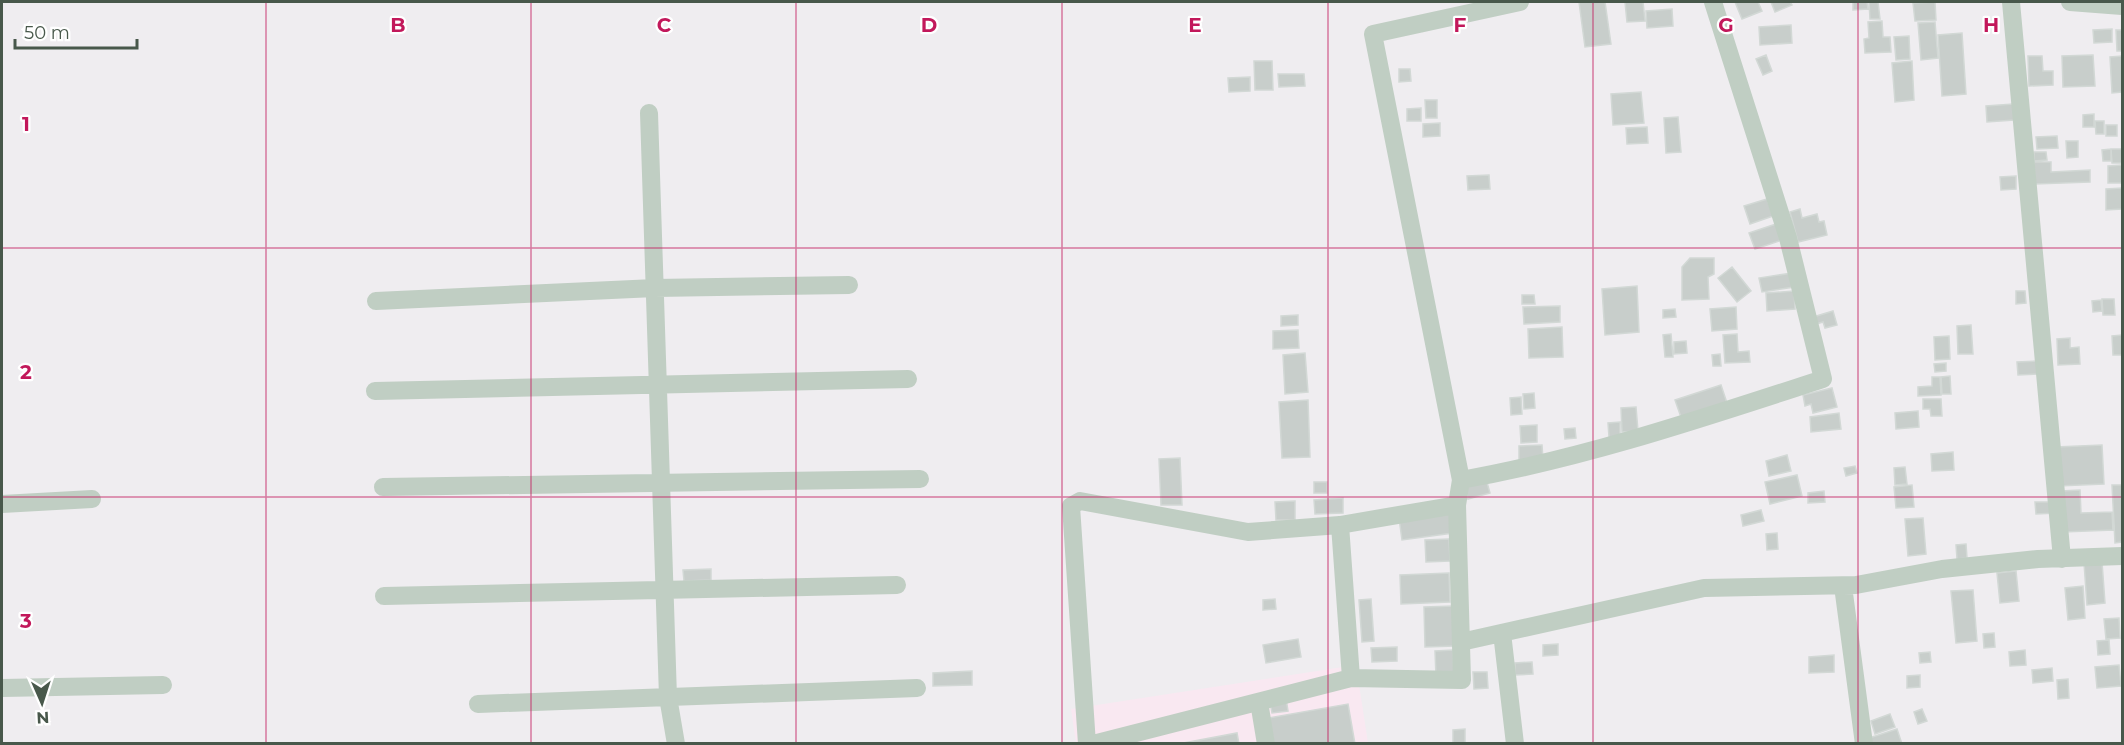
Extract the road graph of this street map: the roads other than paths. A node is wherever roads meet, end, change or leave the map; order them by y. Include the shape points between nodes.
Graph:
1 (1713, 2) edge
2 (2011, 2) edge
3 (2070, 2) edge
4 (1508, 3) edge
5 (2122, 6) edge
6 (649, 113) dead end
7 (849, 285) dead end
8 (655, 288) junction
9 (376, 301) dead end
10 (908, 379) dead end
11 (657, 384) junction
12 (375, 391) dead end
13 (920, 479) dead end
14 (1461, 480) junction
15 (660, 482) junction
16 (383, 487) dead end
17 (92, 499) dead end
18 (2, 504) edge
19 (1457, 505) junction
20 (1340, 525) junction
21 (2122, 556) edge
22 (2062, 559) junction
23 (897, 585) dead end
24 (1843, 586) junction
25 (664, 590) junction
26 (384, 596) dead end
27 (1502, 633) junction
28 (1461, 642) junction
29 (1350, 678) junction
30 (163, 685) dead end
31 (2, 688) edge
32 (917, 688) dead end
33 (668, 697) junction
34 (1259, 702) junction
35 (478, 705) dead end
36 (676, 744) edge
37 (1087, 744) edge
38 (1093, 744) edge
39 (1266, 744) edge
40 (1515, 744) edge
41 (1864, 744) edge

1 - 14 street via 1788,238 1823,379 1644,438 1527,469
2 - 22 street
3 - 5 street
4 - 14 street via 1373,34
6 - 8 street
7 - 8 street
8 - 9 street
8 - 11 street
10 - 11 street
11 - 12 street
11 - 15 street
13 - 15 street
14 - 19 street
15 - 16 street
15 - 25 street
17 - 18 street
19 - 20 street
19 - 28 street
20 - 29 street
20 - 37 street via 1248,532 1105,504 1080,501 1071,506
21 - 22 street
22 - 24 street via 1942,569
23 - 25 street
24 - 27 street via 1704,588
24 - 41 street
25 - 26 street
25 - 33 street
27 - 28 street
27 - 40 street
28 - 29 street via 1462,680
29 - 34 street
30 - 31 street
32 - 33 street
33 - 35 street
33 - 36 street
34 - 38 street
34 - 39 street

